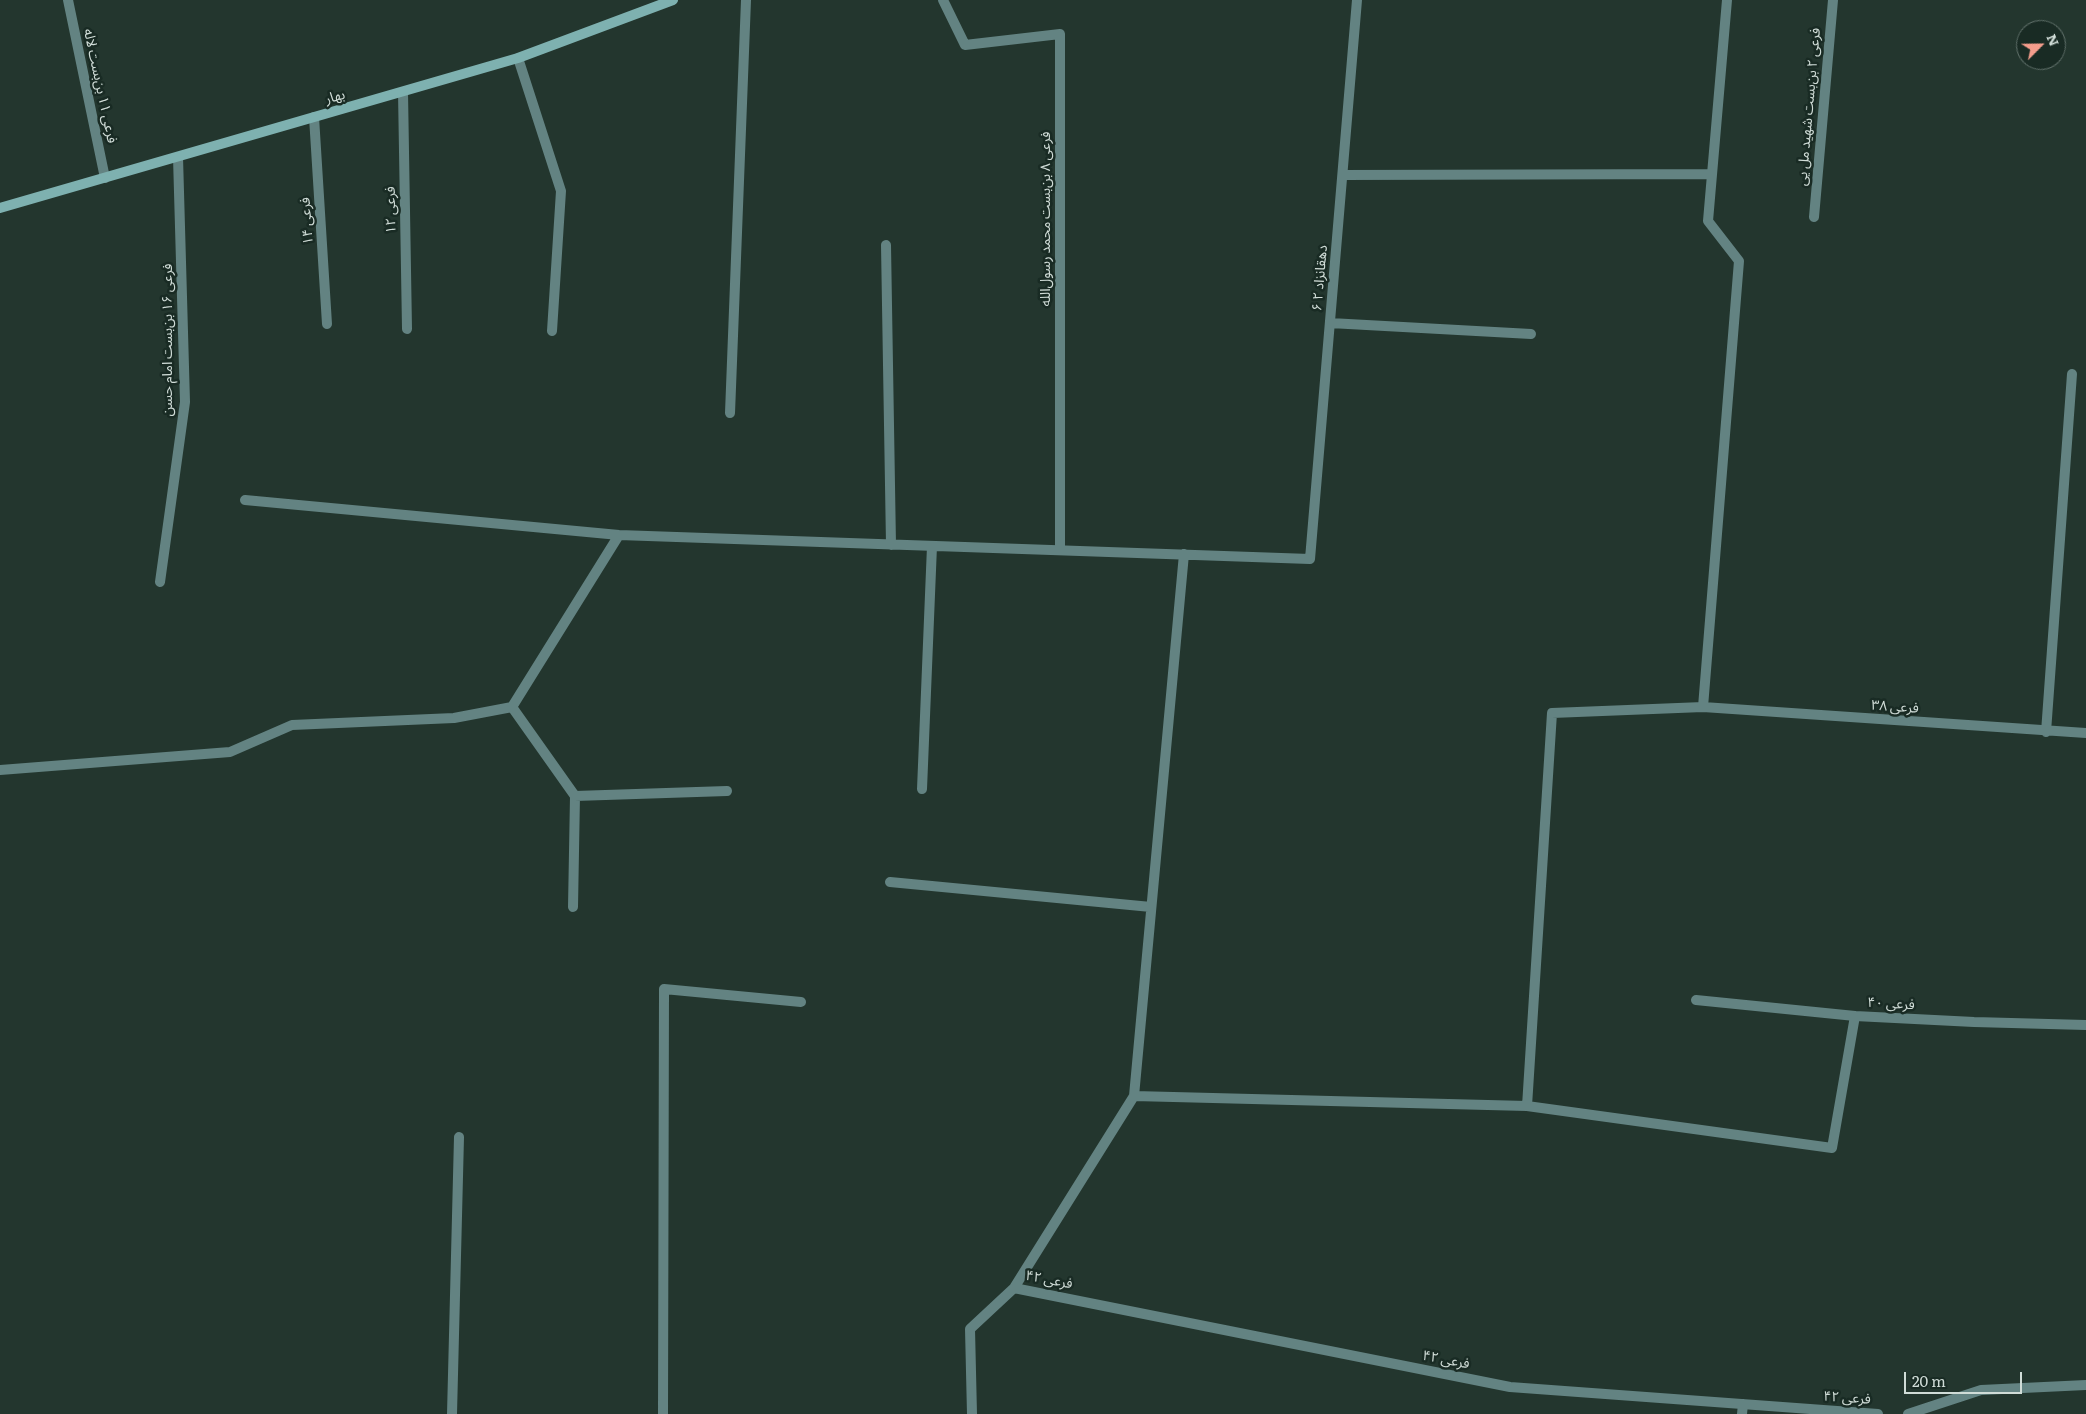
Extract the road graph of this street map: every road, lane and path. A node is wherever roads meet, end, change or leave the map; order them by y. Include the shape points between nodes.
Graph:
1 (68, 0) edge
2 (673, 0) edge
3 (746, 0) edge
4 (943, 0) edge
5 (1357, 0) edge
6 (1727, 0) edge
7 (1832, 0) edge
8 (518, 58) junction
9 (403, 92) junction
10 (314, 118) junction
11 (178, 157) junction
12 (1712, 174) junction
13 (1343, 175) junction
14 (105, 178) junction
15 (0, 208) edge
16 (1814, 217) dead end
17 (886, 245) dead end
18 (1330, 323) junction
19 (327, 324) dead end
20 (407, 328) dead end
21 (552, 330) dead end
22 (1531, 334) dead end
23 (2072, 374) dead end
24 (730, 413) dead end
25 (245, 500) dead end
26 (619, 535) junction
27 (891, 545) junction
28 (932, 546) junction
29 (1060, 550) junction
30 (1184, 554) junction
31 (160, 582) dead end
32 (512, 707) junction
33 (1703, 707) junction
34 (2046, 732) junction
35 (2086, 733) edge
36 (0, 770) edge
37 (922, 789) dead end
38 (727, 791) dead end
39 (575, 796) junction
40 (890, 882) dead end
41 (574, 907) dead end
42 (1151, 907) junction
43 (1696, 1000) dead end
44 (801, 1002) dead end
45 (1855, 1016) junction
46 (2086, 1025) edge
47 (1134, 1096) junction
48 (1527, 1106) junction
49 (459, 1137) dead end
50 (1014, 1288) junction
51 (2086, 1385) edge
52 (1742, 1409) edge
53 (452, 1414) edge
54 (663, 1414) edge
55 (972, 1414) edge
56 (1878, 1414) edge
57 (1908, 1414) edge

1 - 14 street, فرعی ۱۱ بن‌بست لاله
2 - 8 street, بهار
3 - 24 street
4 - 29 street, فرعی ۸ بن‌بست محمد رسول‌الله via 965,45 1060,34
5 - 13 street, ۶ دهقانزاد ۲
6 - 12 street
7 - 16 street, فرعی ۲ بن‌بست شهید مل یی
8 - 9 street, بهار
8 - 21 street via 561,191
9 - 10 street, بهار
9 - 20 street, فرعی ۱۲
10 - 11 street, بهار
10 - 19 street, فرعی ۱۴
11 - 14 street, بهار
11 - 31 street, فرعی ۱۶ بن‌بست امام حسن via 184,402
12 - 13 street
12 - 33 street via 1708,221 1740,261
13 - 18 street, ۶ دهقانزاد ۲
14 - 15 street, بهار
17 - 27 street
18 - 22 street
18 - 30 street, ۶ دهقانزاد ۲ via 1310,559
23 - 34 street
25 - 26 street
26 - 27 street
26 - 32 street
27 - 28 street
28 - 29 street
28 - 37 street
29 - 30 street
30 - 42 street
32 - 36 street via 454,718 292,725 230,752
32 - 39 street
33 - 34 street, فرعی ۳۸
33 - 48 street, فرعی ۳۸ via 1552,713
34 - 35 street, فرعی ۳۸
38 - 39 street
39 - 41 street
40 - 42 street
42 - 47 street
43 - 45 street, فرعی ۴۰
44 - 54 street via 664,989
45 - 46 street, فرعی ۴۰
45 - 48 street via 1832,1148
47 - 48 street
47 - 50 street
49 - 53 street
50 - 52 street, فرعی ۴۲ via 1510,1386
50 - 55 street via 970,1329
51 - 57 street via 1981,1390
52 - 56 street, فرعی ۴۲

